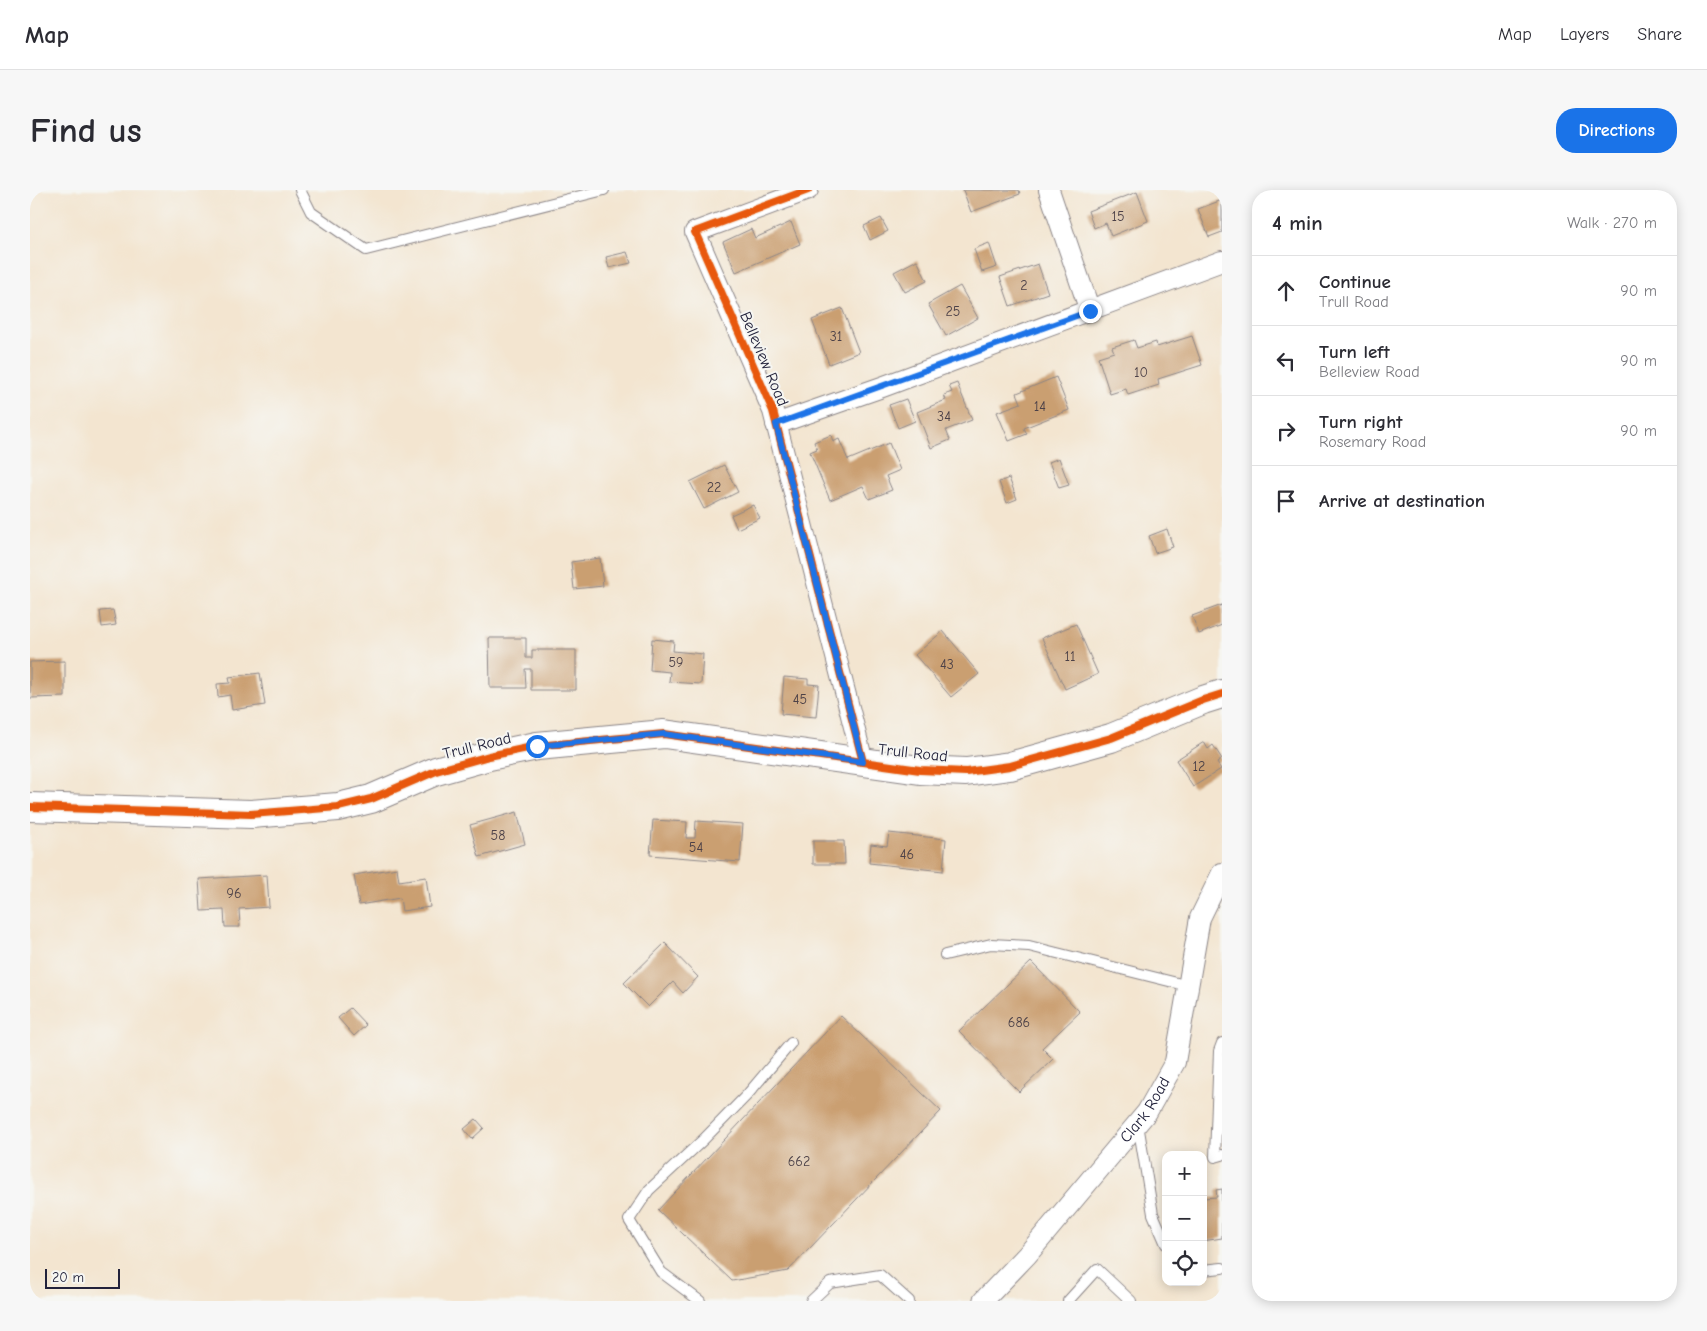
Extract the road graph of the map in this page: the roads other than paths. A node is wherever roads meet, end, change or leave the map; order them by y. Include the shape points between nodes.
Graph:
1 (300, 190) edge
2 (604, 190) edge
3 (808, 190) edge
4 (1050, 190) edge
5 (1222, 261) edge
6 (1090, 311) junction
7 (776, 424) junction
8 (1222, 694) edge
9 (863, 762) junction
10 (30, 807) edge
11 (1220, 884) edge
12 (945, 955) dead end
13 (1189, 986) junction
14 (791, 1043) dead end
15 (1222, 1043) edge
16 (1138, 1124) junction
17 (1222, 1156) edge
18 (1165, 1241) edge
19 (1222, 1268) edge
20 (1207, 1270) edge
21 (700, 1301) edge
22 (811, 1301) edge
23 (909, 1301) edge
24 (983, 1301) edge
25 (1068, 1301) edge
26 (1131, 1301) edge

1 - 2 lane via 311,212 366,250
3 - 7 street, Belleview Road via 695,232
4 - 6 street
5 - 6 street
6 - 7 street
7 - 9 street, Belleview Road
8 - 9 street, Trull Road via 1112,738 1010,766 966,772
9 - 10 street, Trull Road via 664,734 537,746 489,756 436,771 371,799 338,807 251,814
11 - 13 street, Clark Road via 1200,918
12 - 13 lane via 991,944 1029,946
13 - 16 street, Clark Road via 1175,1062
14 - 21 lane via 747,1095 648,1190 629,1220 661,1272
15 - 17 lane via 1219,1050 1215,1157
16 - 18 lane via 1153,1214
16 - 24 street, Clark Road via 1027,1255
19 - 20 lane
22 - 23 lane via 830,1283 880,1275
25 - 26 lane via 1097,1269

